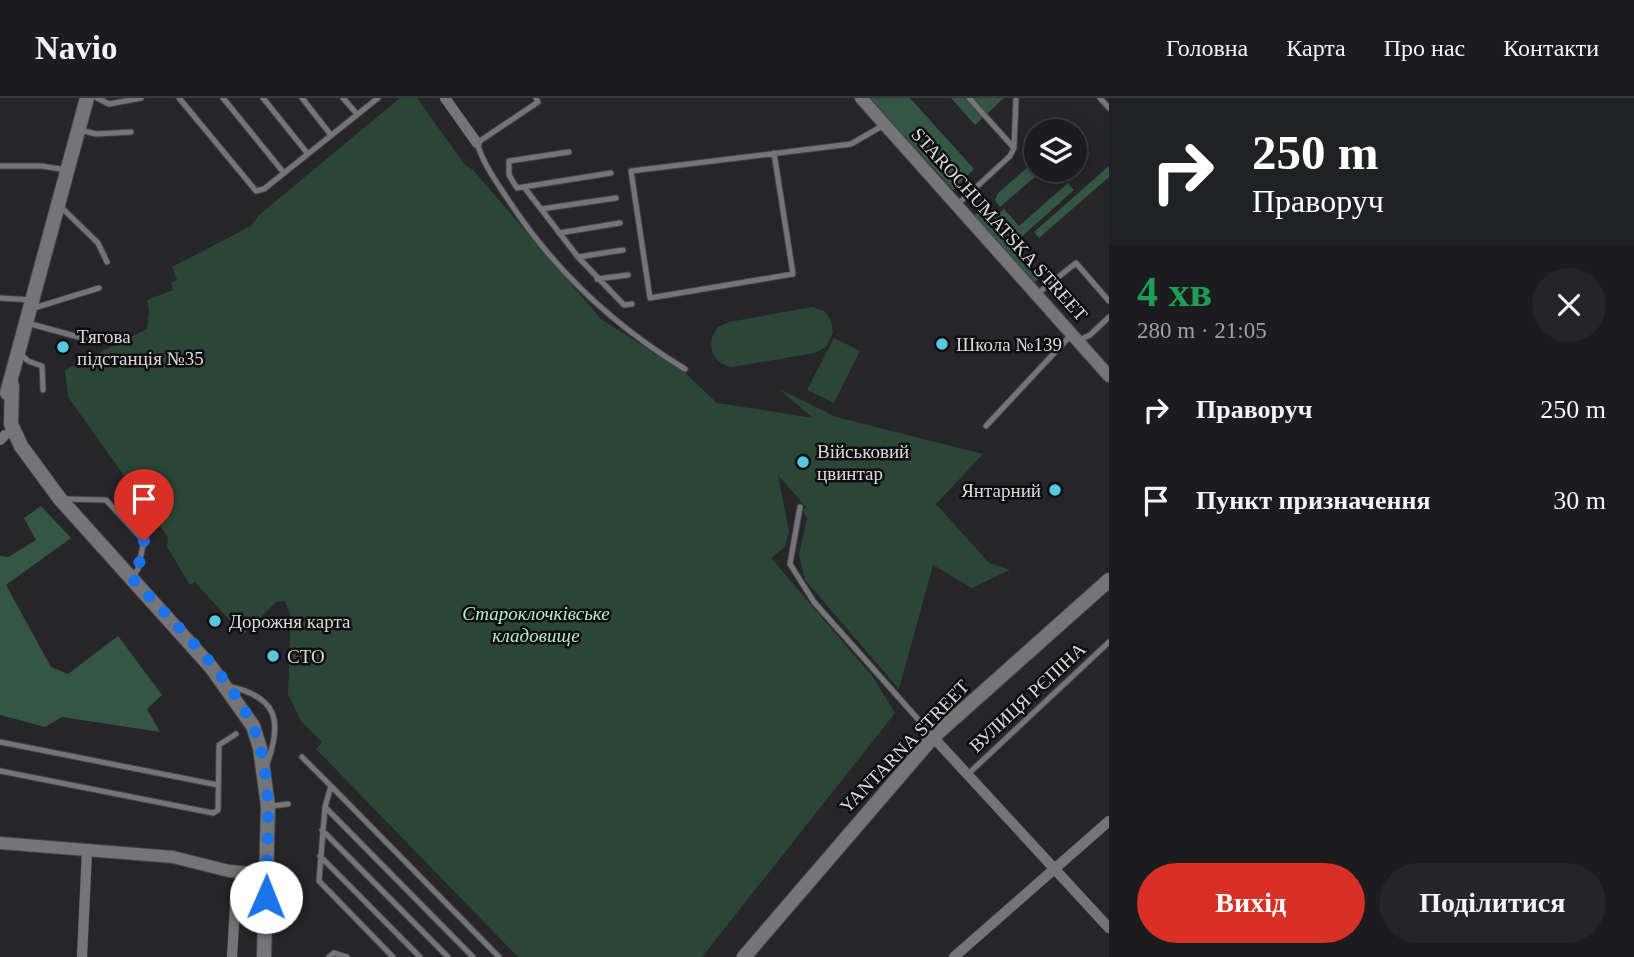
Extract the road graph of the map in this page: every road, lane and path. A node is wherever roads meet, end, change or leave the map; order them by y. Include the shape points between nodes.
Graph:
1 (87, 98) edge
2 (97, 98) edge
3 (141, 98) edge
4 (179, 98) edge
5 (223, 98) edge
6 (263, 98) edge
7 (302, 98) edge
8 (343, 98) edge
9 (378, 98) edge
10 (445, 98) edge
11 (862, 98) edge
12 (969, 98) edge
13 (1016, 98) edge
14 (1100, 98) edge
15 (539, 99) edge
16 (1109, 108) edge
17 (357, 114) junction
18 (886, 125) junction
19 (77, 129) junction
20 (131, 132) dead end
21 (331, 135) junction
22 (477, 143) junction
23 (1014, 148) junction
24 (569, 152) dead end
25 (774, 153) junction
26 (308, 154) junction
27 (0, 166) edge
28 (66, 170) junction
29 (284, 173) junction
30 (611, 173) dead end
31 (509, 176) junction
32 (494, 178) junction
33 (524, 187) junction
34 (616, 198) dead end
35 (58, 203) junction
36 (958, 204) junction
37 (541, 209) junction
38 (620, 223) dead end
39 (559, 233) junction
40 (623, 250) dead end
41 (578, 257) junction
42 (107, 262) dead end
43 (628, 275) dead end
44 (597, 279) junction
45 (99, 288) dead end
46 (1037, 294) junction
47 (0, 298) edge
48 (1109, 301) edge
49 (632, 304) dead end
50 (30, 311) junction
51 (1109, 317) edge
52 (1075, 337) junction
53 (97, 342) dead end
54 (20, 353) junction
55 (685, 369) dead end
56 (1109, 376) edge
57 (12, 385) junction
58 (43, 390) dead end
59 (986, 426) dead end
60 (3, 437) edge
61 (59, 498) junction
62 (800, 508) dead end
63 (132, 578) junction
64 (1109, 580) edge
65 (1109, 642) edge
66 (227, 686) junction
67 (236, 734) dead end
68 (933, 737) junction
69 (0, 742) edge
70 (302, 757) dead end
71 (0, 771) edge
72 (264, 771) junction
73 (967, 775) junction
74 (218, 785) junction
75 (331, 786) junction
76 (288, 804) dead end
77 (268, 806) junction
78 (325, 807) junction
79 (1109, 821) edge
80 (322, 830) junction
81 (0, 843) edge
82 (87, 851) junction
83 (320, 856) junction
84 (1055, 868) junction
85 (247, 874) junction
86 (266, 874) junction
87 (1109, 928) edge
88 (82, 957) edge
89 (232, 957) edge
90 (264, 957) edge
91 (329, 957) edge
92 (347, 957) edge
93 (393, 957) edge
94 (420, 957) edge
95 (448, 957) edge
96 (473, 957) edge
97 (499, 957) edge
98 (744, 957) edge
99 (954, 957) edge

1 - 19 main road
2 - 3 lane via 109,104
4 - 29 lane via 256,191
5 - 29 lane
6 - 26 lane
7 - 21 lane
8 - 17 lane
9 - 17 lane
10 - 22 street
11 - 18 street, STAROCHUMATSKA STREET
12 - 23 lane
13 - 23 lane
14 - 16 lane
15 - 22 lane
17 - 21 lane
18 - 25 lane via 851,144
18 - 36 street, STAROCHUMATSKA STREET
19 - 20 lane via 96,134
19 - 28 main road
21 - 26 lane
22 - 32 lane
23 - 36 lane
24 - 31 lane via 509,161
25 - 25 lane via 793,274 650,298 631,171
26 - 29 lane
27 - 28 lane
28 - 35 main road
30 - 33 lane
31 - 32 lane
31 - 33 lane via 517,188
32 - 55 lane via 537,243 597,306
33 - 37 lane
34 - 37 lane
35 - 42 lane via 98,243
35 - 50 main road
36 - 46 street, STAROCHUMATSKA STREET
37 - 39 lane
38 - 39 lane
39 - 41 lane
40 - 41 lane
41 - 44 lane
43 - 44 lane
44 - 49 lane via 624,305
45 - 50 lane
46 - 48 lane via 1076,263
46 - 52 street, STAROCHUMATSKA STREET
47 - 50 lane
50 - 53 lane
50 - 54 main road
51 - 52 lane via 1090,335
52 - 56 street, STAROCHUMATSKA STREET
52 - 59 lane via 1051,353
54 - 57 main road
54 - 58 lane via 42,366
57 - 60 main road via 3,409
57 - 61 main road via 13,431
60 - 61 main road via 27,470
61 - 63 main road
61 - 63 lane via 106,500 144,541
62 - 68 lane via 790,564 829,620
63 - 66 main road
64 - 68 main road, YANTARNA STREET
65 - 73 lane, ВУЛИЦЯ РЄПІНА
66 - 72 main road via 253,726
66 - 72 lane via 259,696 276,721 276,738
67 - 74 lane via 219,745
68 - 73 street
68 - 98 main road, YANTARNA STREET
69 - 74 lane
70 - 75 lane
71 - 74 lane via 214,813 218,810
72 - 77 main road
73 - 84 street
75 - 78 lane
75 - 97 lane
76 - 77 lane
77 - 86 main road
78 - 80 lane
78 - 96 lane
79 - 84 street
80 - 83 lane
80 - 95 lane
81 - 82 street
82 - 85 street via 173,857
82 - 88 street
83 - 93 lane via 319,881
83 - 94 lane
84 - 87 street
84 - 99 street
85 - 86 street
85 - 89 street via 236,889
86 - 90 main road
91 - 92 lane via 334,953

